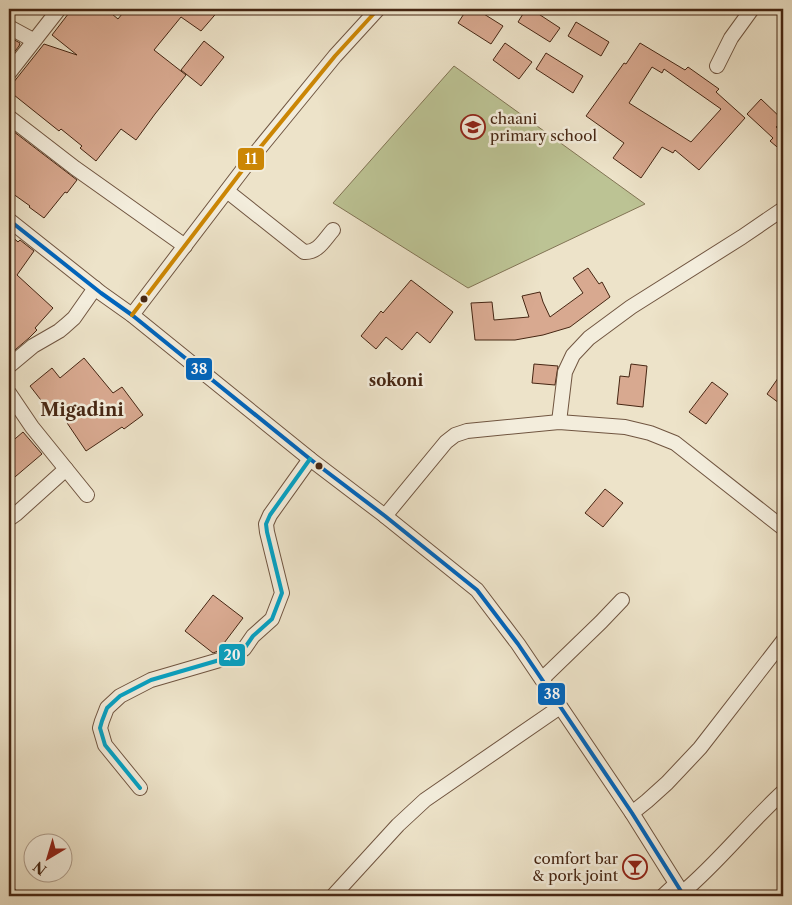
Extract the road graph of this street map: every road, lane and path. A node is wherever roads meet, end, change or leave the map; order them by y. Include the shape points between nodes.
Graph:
1 (58, 9) edge
2 (378, 9) edge
3 (752, 9) edge
4 (9, 26) edge
5 (34, 40) junction
6 (717, 66) dead end
7 (9, 73) edge
8 (9, 118) edge
9 (228, 190) junction
10 (783, 209) edge
11 (9, 220) edge
12 (333, 230) dead end
13 (185, 246) junction
14 (96, 288) junction
15 (132, 315) junction
16 (9, 366) edge
17 (9, 393) edge
18 (559, 422) junction
19 (310, 459) junction
20 (66, 469) junction
21 (86, 494) dead end
22 (386, 516) junction
23 (9, 519) edge
24 (783, 528) edge
25 (622, 600) dead end
26 (783, 641) edge
27 (542, 679) junction
28 (560, 707) junction
29 (140, 788) dead end
30 (783, 792) edge
31 (632, 813) junction
32 (681, 891) edge
33 (333, 896) edge
34 (664, 896) edge

1 - 5 street
2 - 9 street via 335,56
3 - 6 street via 731,38
4 - 5 street
5 - 7 street
8 - 13 street
9 - 12 street via 304,252 316,250
9 - 13 street
10 - 18 street via 588,338 573,355 565,372
11 - 14 street
13 - 15 street
14 - 15 street
14 - 16 street via 66,326 33,346
15 - 19 street
17 - 20 street
18 - 22 street via 482,429 455,435
18 - 24 street via 625,427 676,443
19 - 22 street
19 - 29 street via 266,524 282,593 272,620 244,649 223,659 152,680 120,696 107,708 100,728 105,745
20 - 21 street
20 - 23 street
22 - 27 street via 477,590
25 - 27 street
26 - 31 street via 700,748
27 - 28 street
28 - 31 street
28 - 33 street via 425,800
30 - 32 street via 700,878
31 - 32 street
32 - 34 street

